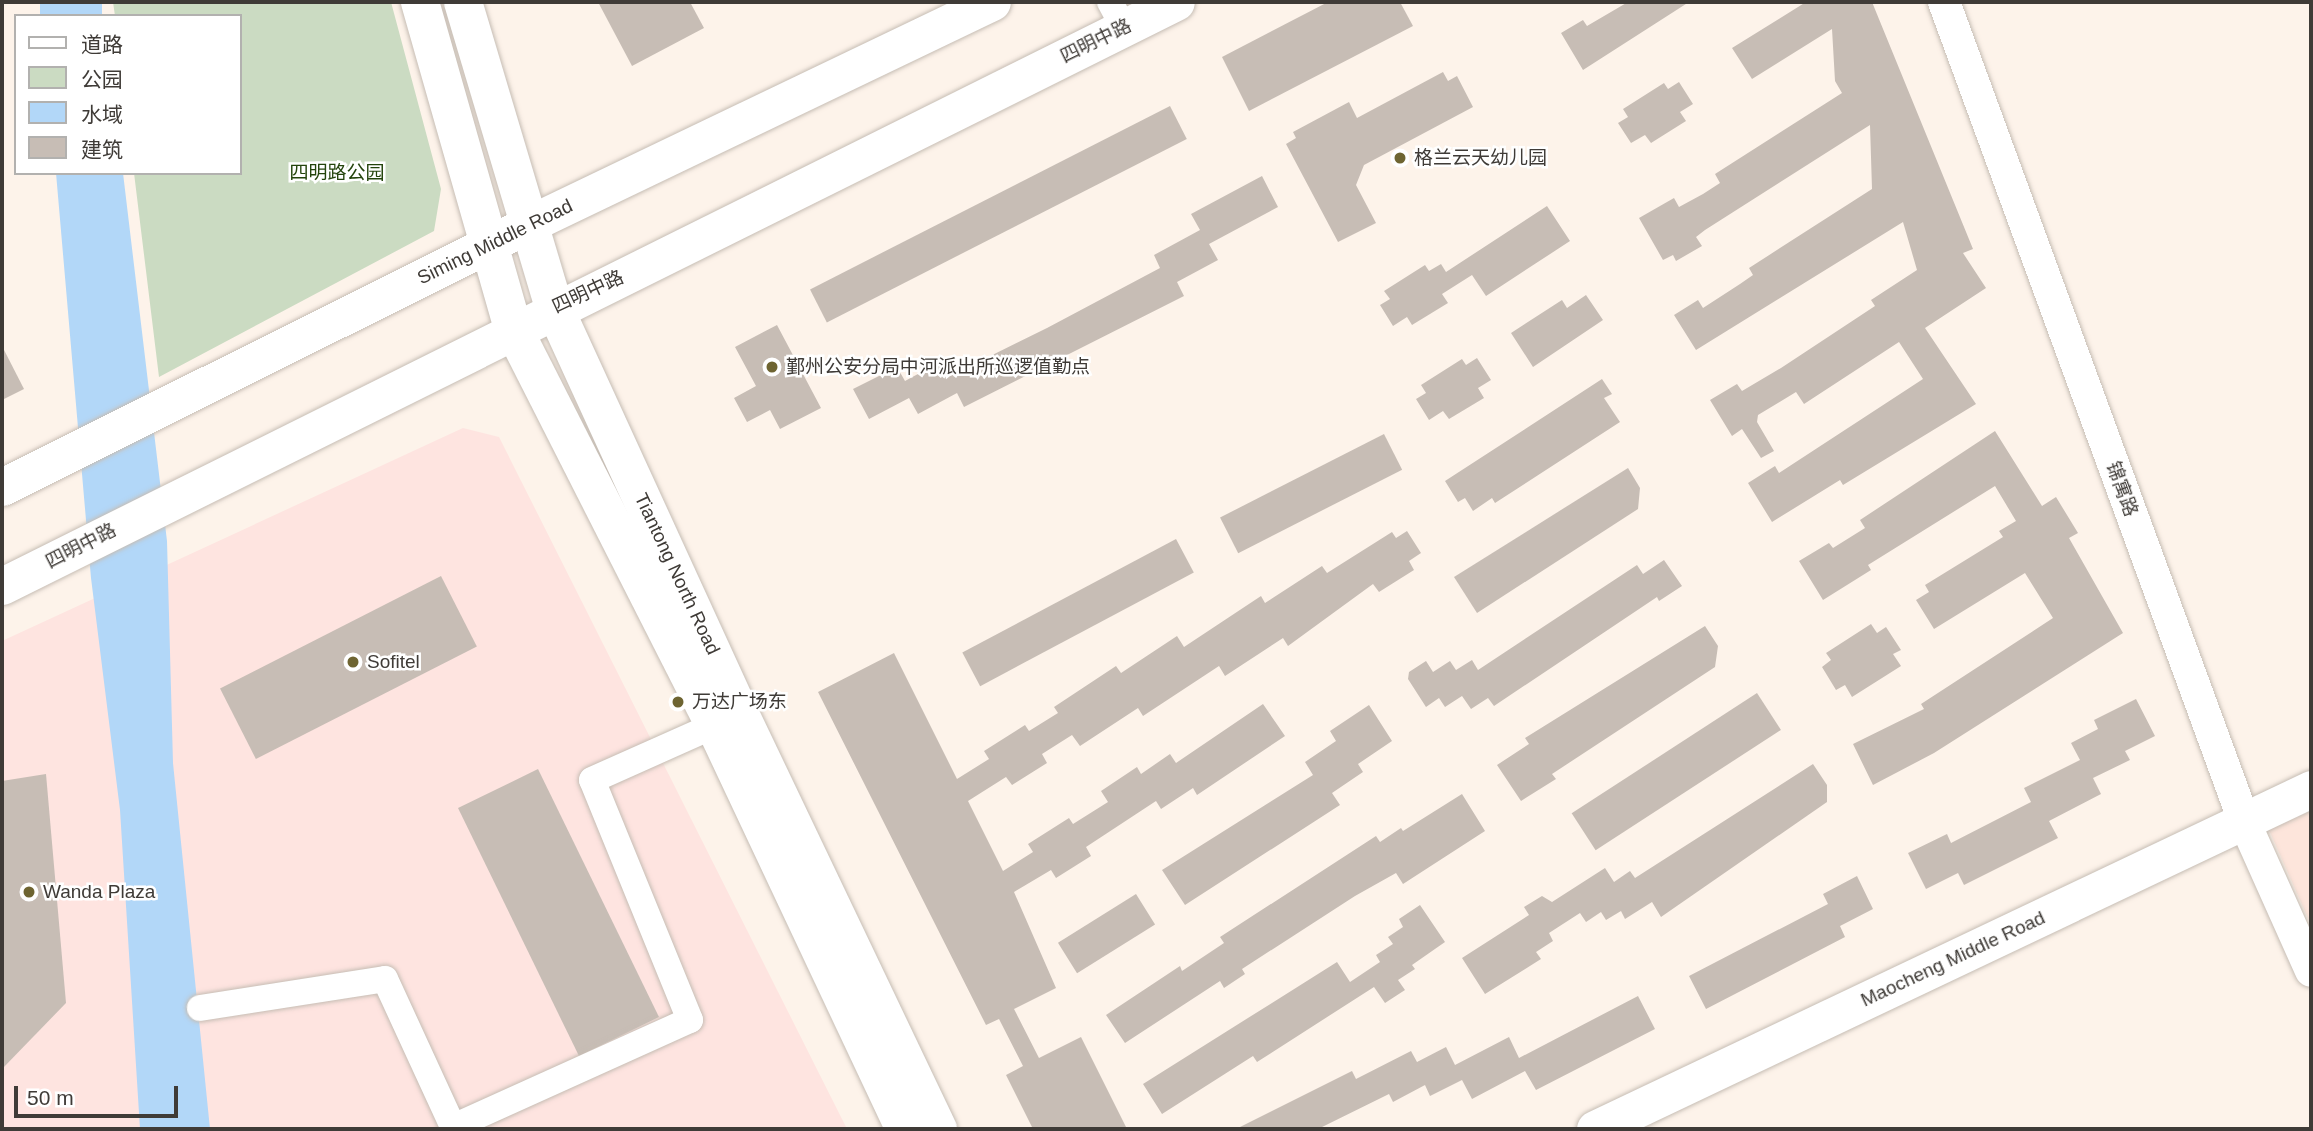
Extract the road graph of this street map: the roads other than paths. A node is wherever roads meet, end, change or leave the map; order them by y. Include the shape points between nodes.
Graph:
1 (420, 2) edge
2 (463, 2) edge
3 (992, 2) edge
4 (1176, 2) edge
5 (1944, 2) edge
6 (1117, 15) edge
7 (531, 223) junction
8 (489, 244) junction
9 (554, 307) junction
10 (513, 328) junction
11 (2, 487) edge
12 (2, 586) edge
13 (727, 720) junction
14 (2311, 789) edge
15 (2244, 821) junction
16 (2311, 971) edge
17 (201, 1008) dead end
18 (905, 1129) edge
19 (938, 1129) edge
20 (1595, 1129) edge

1 - 8 main road
2 - 7 main road, Tiantong North Road
3 - 7 main road, Siming Middle Road
4 - 6 main road, 四明中路
5 - 15 street, 锦寓路
6 - 9 main road, 四明中路
7 - 8 main road, Siming Middle Road
7 - 9 main road, Tiantong North Road
8 - 10 main road
8 - 11 main road, Siming Middle Road
9 - 10 main road, 四明中路
9 - 13 main road, Tiantong North Road
10 - 12 main road, 四明中路
10 - 13 main road
13 - 17 street via 592,780 690,1020 453,1127 385,979
13 - 18 main road
13 - 19 main road, Tiantong North Road
14 - 15 main road, Maocheng Middle Road
15 - 16 street, 锦寓路
15 - 20 main road, Maocheng Middle Road

